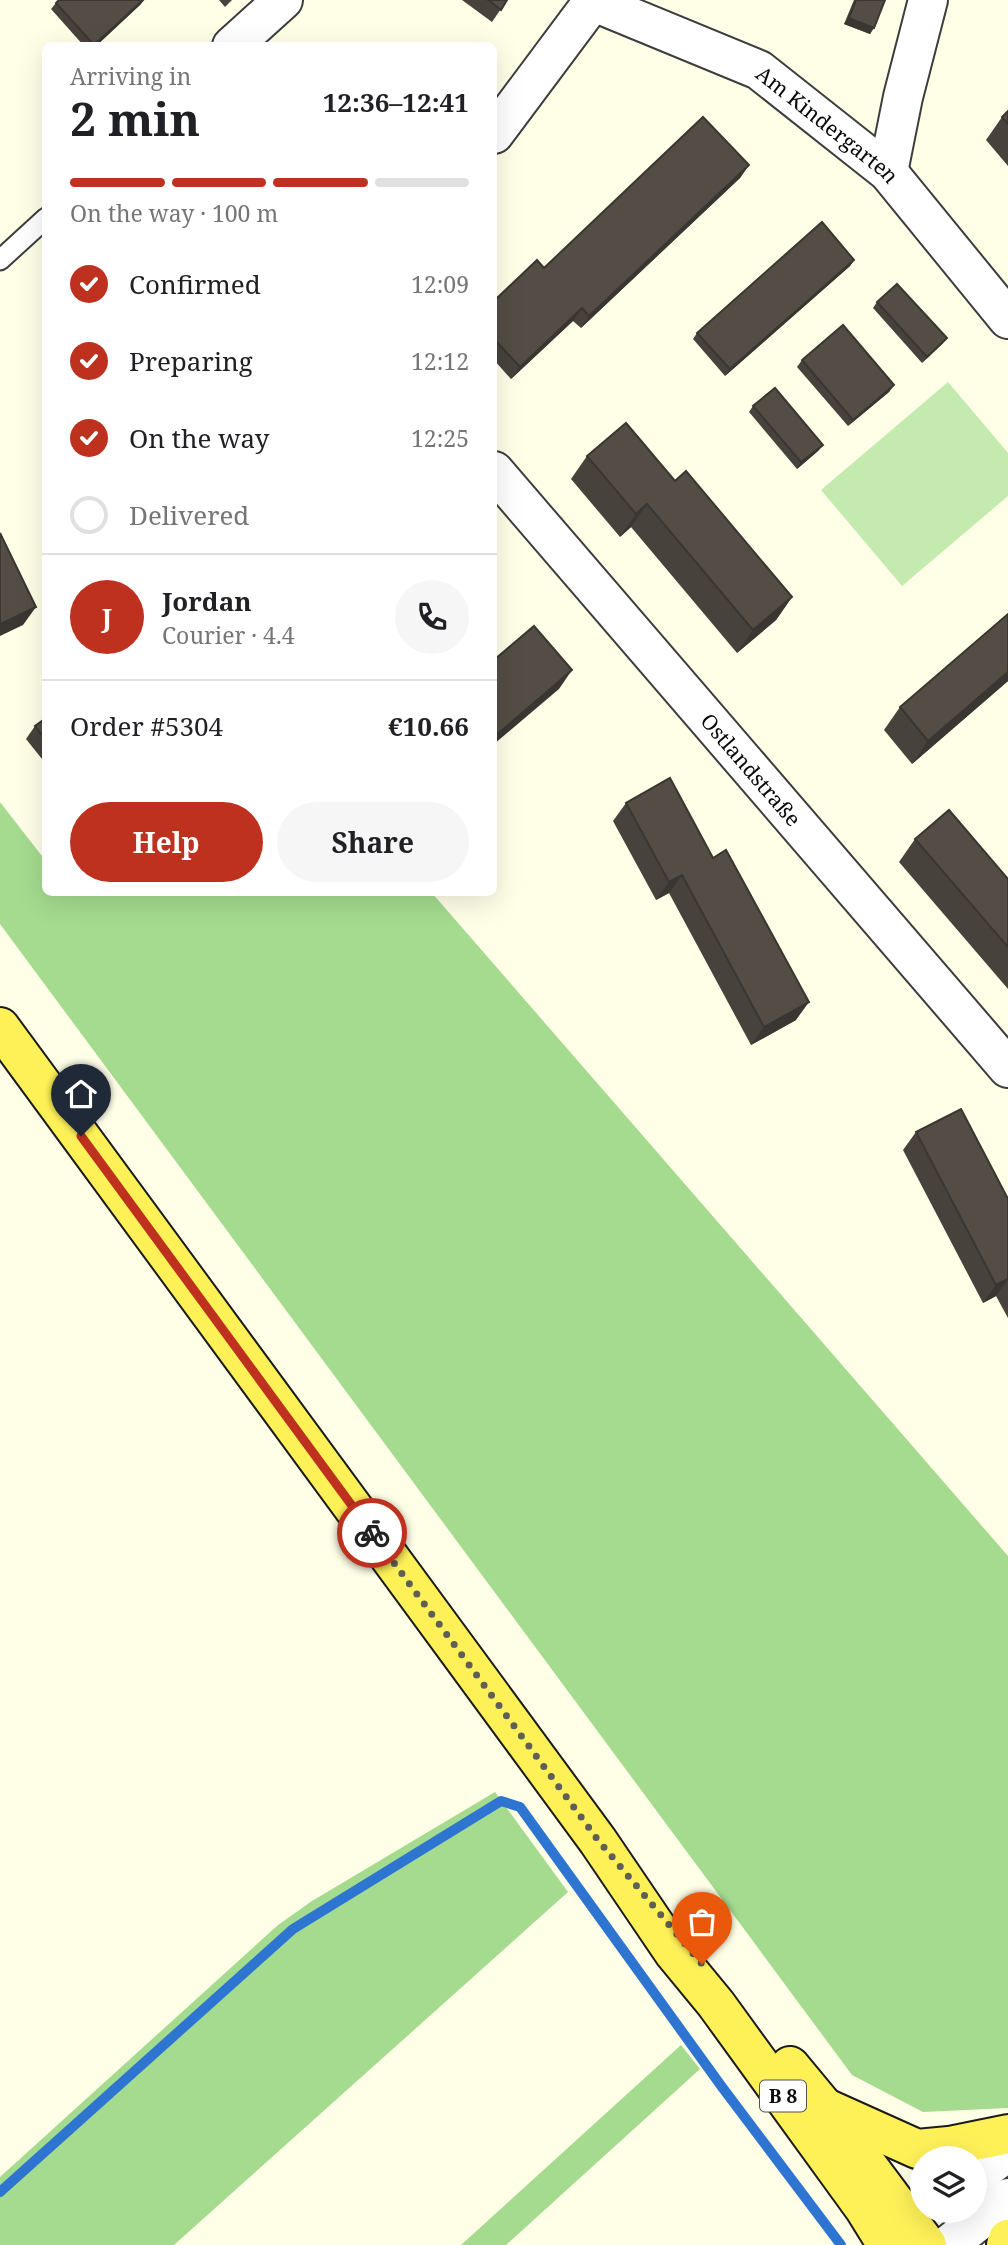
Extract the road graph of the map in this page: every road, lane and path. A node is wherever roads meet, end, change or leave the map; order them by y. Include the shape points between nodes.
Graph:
1 (283, 0) edge
2 (928, 0) edge
3 (594, 1) edge
4 (236, 42) edge
5 (497, 130) edge
6 (888, 172) junction
7 (42, 222) edge
8 (0, 260) edge
9 (1008, 319) edge
10 (497, 474) edge
11 (0, 1027) edge
12 (1008, 1068) edge
13 (598, 1840) junction
14 (824, 2107) junction
15 (1008, 2133) edge
16 (1008, 2152) edge
17 (987, 2167) edge
18 (1008, 2198) edge
19 (908, 2233) edge
20 (1008, 2239) edge
21 (948, 2245) edge
22 (1006, 2245) edge

1 - 4 street
2 - 6 street
3 - 5 street
3 - 6 street, Am Kindergarten via 759,70
6 - 9 street, Am Kindergarten
7 - 8 lane
10 - 12 street, Ostlandstraße
11 - 13 main road, B 8
13 - 14 main road, B 8
13 - 19 main road, B 8 via 674,1953 864,2208
14 - 15 main road via 916,2149
14 - 19 main road, B 8
16 - 17 street
18 - 21 street
20 - 22 main road

